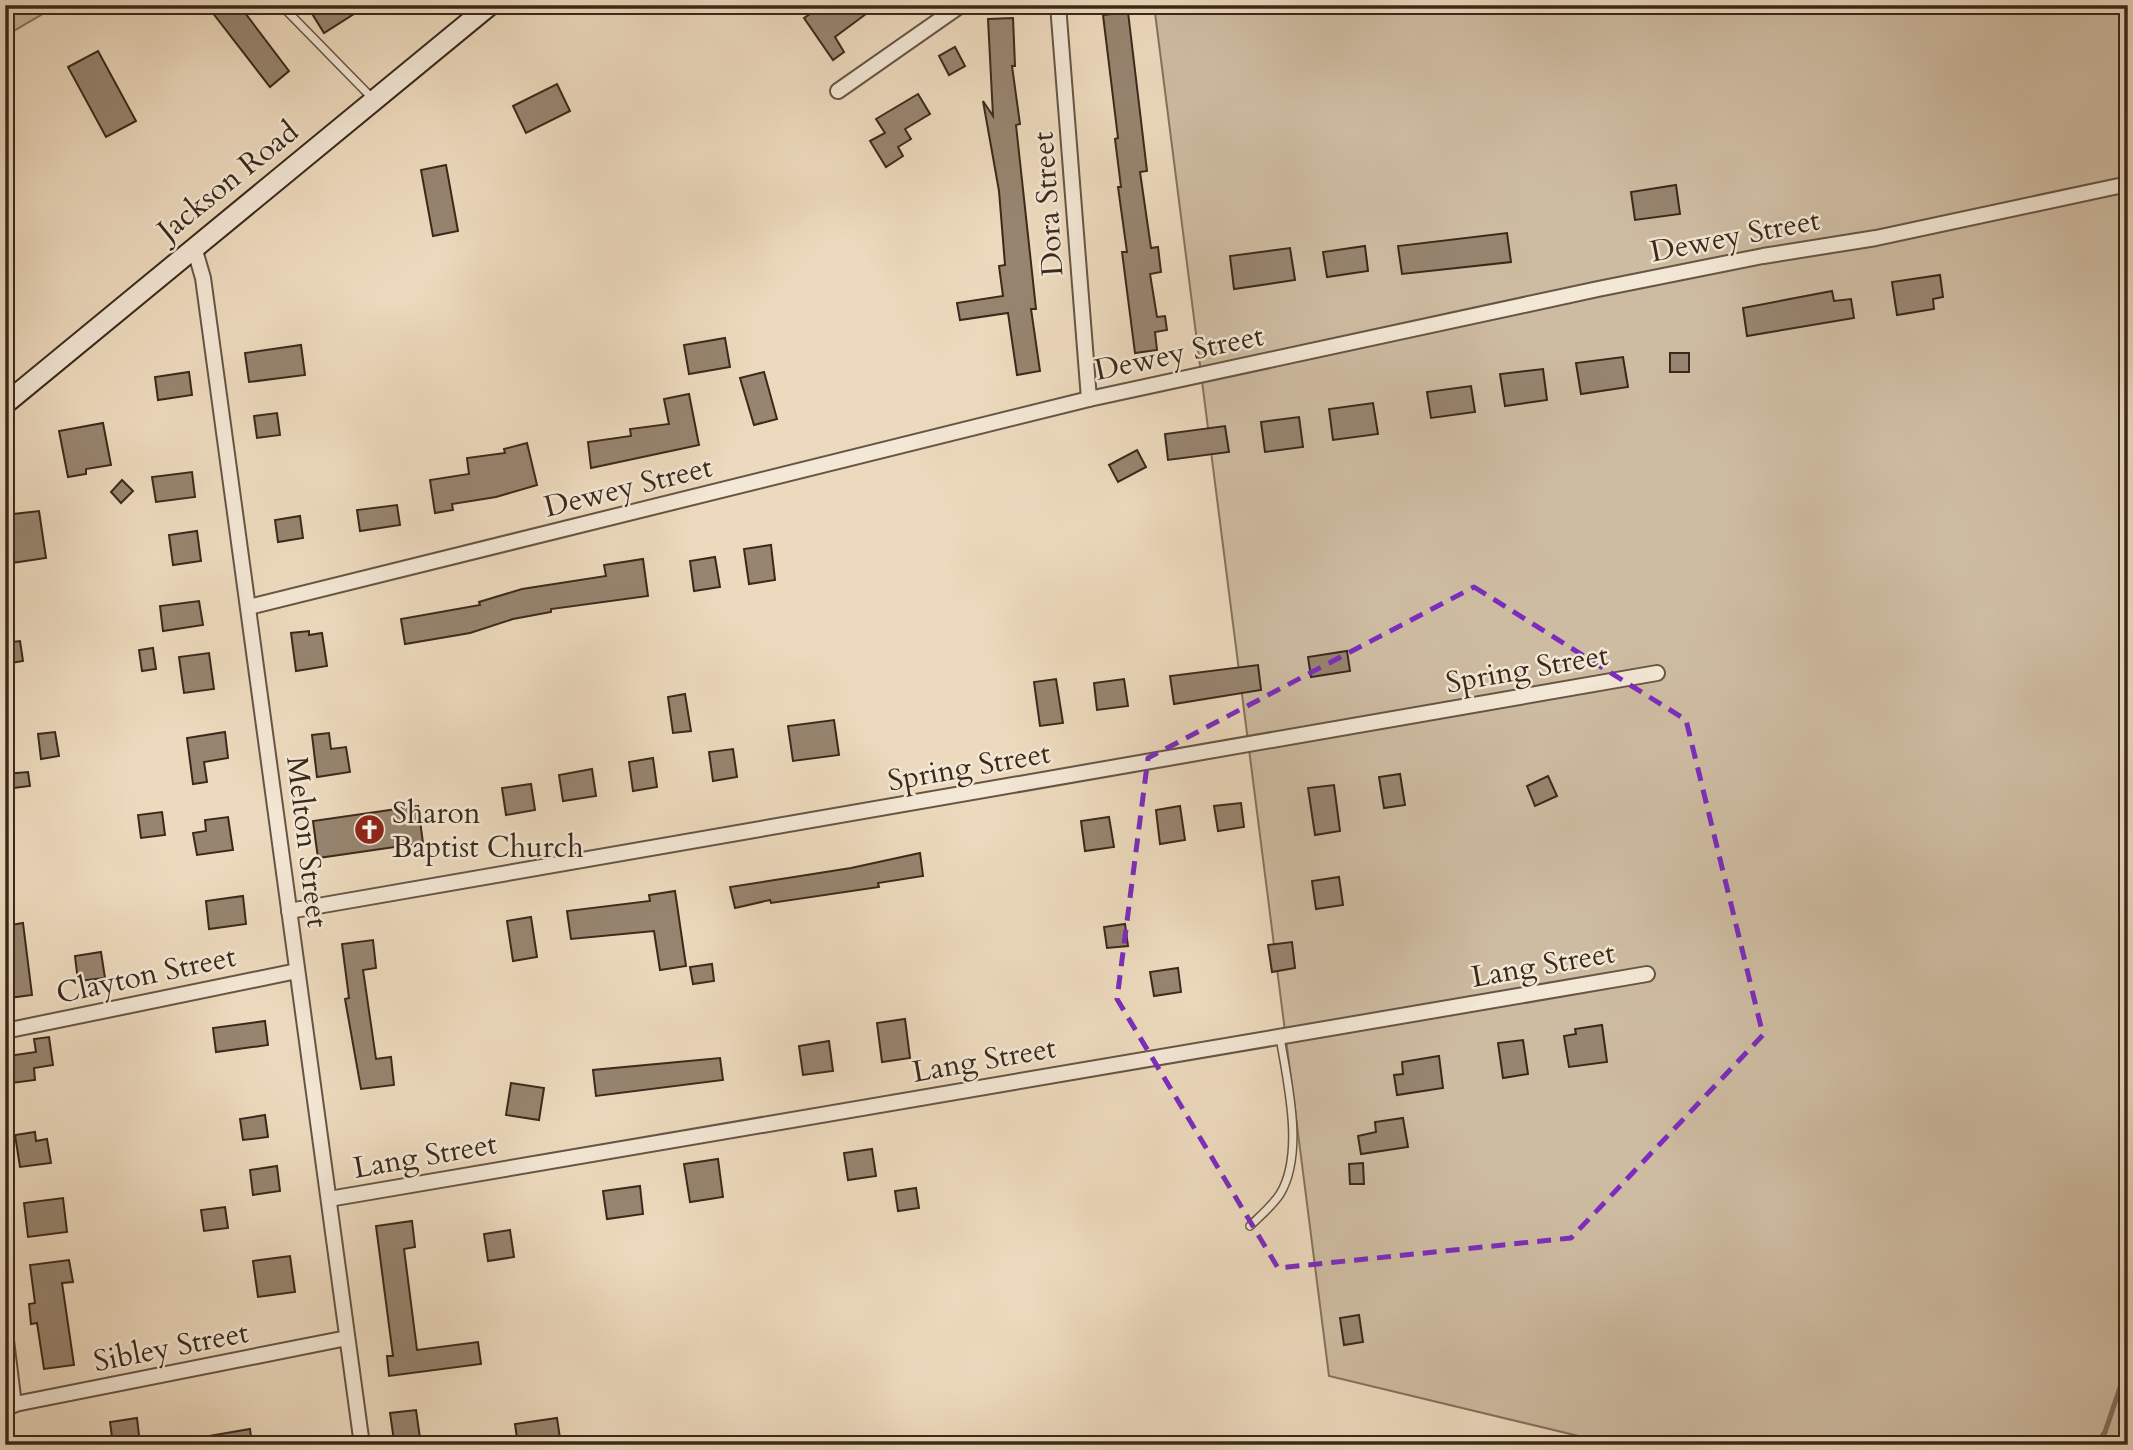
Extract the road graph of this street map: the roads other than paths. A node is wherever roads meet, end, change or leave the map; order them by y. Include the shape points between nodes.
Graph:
1 (281, 5) edge
2 (490, 5) edge
3 (961, 5) edge
4 (1058, 5) edge
5 (838, 91) dead end
6 (374, 101) junction
7 (2128, 184) edge
8 (194, 247) junction
9 (1089, 399) junction
10 (5, 404) edge
11 (250, 607) junction
12 (1657, 673) dead end
13 (289, 911) junction
14 (297, 971) junction
15 (1647, 974) dead end
16 (5, 1031) edge
17 (1280, 1036) junction
18 (329, 1199) junction
19 (1250, 1226) dead end
20 (5, 1332) edge
21 (347, 1338) junction
22 (10, 1405) edge
23 (362, 1445) edge

1 - 6 lane
2 - 6 main road, Jackson Road
3 - 5 street
4 - 9 street, Dora Street
6 - 8 main road, Jackson Road
7 - 9 street, Dewey Street via 1876,238 1598,289
8 - 10 main road, Jackson Road
8 - 11 street, Melton Street via 204,278
9 - 11 street, Dewey Street
11 - 13 street, Melton Street
12 - 13 street, Spring Street
13 - 14 street, Melton Street
14 - 16 street, Clayton Street
14 - 18 street, Melton Street
15 - 17 street, Lang Street
17 - 18 street, Lang Street
17 - 19 lane via 1293,1116 1290,1166 1280,1193
18 - 21 street, Melton Street
20 - 22 street
21 - 22 street, Sibley Street
21 - 23 street, Melton Street

